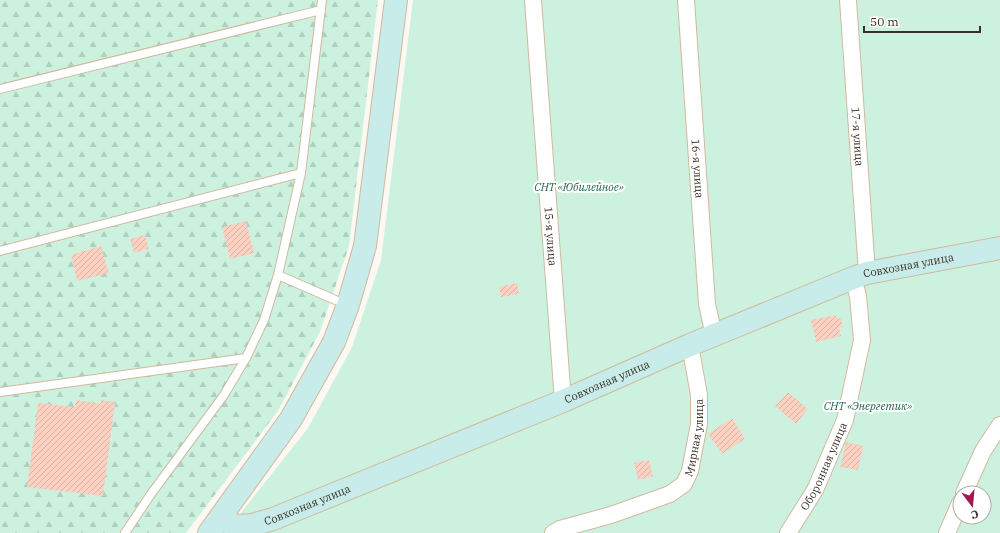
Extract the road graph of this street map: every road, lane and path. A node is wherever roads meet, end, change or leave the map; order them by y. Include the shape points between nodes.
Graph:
1 (322, 0) edge
2 (396, 0) edge
3 (533, 0) edge
4 (686, 0) edge
5 (848, 0) edge
6 (321, 10) junction
7 (0, 89) edge
8 (301, 173) junction
9 (1000, 248) edge
10 (0, 251) edge
11 (278, 276) junction
12 (860, 276) junction
13 (348, 305) junction
14 (714, 336) junction
15 (690, 345) junction
16 (246, 358) junction
17 (0, 392) edge
18 (563, 401) junction
19 (1000, 425) edge
20 (968, 485) edge
21 (952, 521) edge
22 (215, 526) edge
23 (125, 533) edge
24 (553, 533) edge
25 (788, 533) edge
26 (947, 533) edge

1 - 6 lane
2 - 13 street via 365,246
3 - 18 street, 15-я улица
4 - 14 street, 16-я улица via 707,304
5 - 12 street, 17-я улица
6 - 7 lane
6 - 8 lane
8 - 10 lane
8 - 11 lane
9 - 12 street, Совхозная улица
11 - 13 lane
11 - 16 lane via 264,320
12 - 14 street, Совхозная улица
12 - 25 street, Оборонная улица via 858,296 862,340 845,420 815,490
13 - 22 street via 334,342 291,419
14 - 15 street, Совхозная улица
15 - 18 street, Совхозная улица
15 - 24 street, Мирная улица via 699,395 699,424 690,471 684,484 670,494
16 - 17 lane
16 - 23 lane via 224,395
18 - 22 street, Совхозная улица via 273,519 252,525
19 - 20 street via 983,451
21 - 26 street

